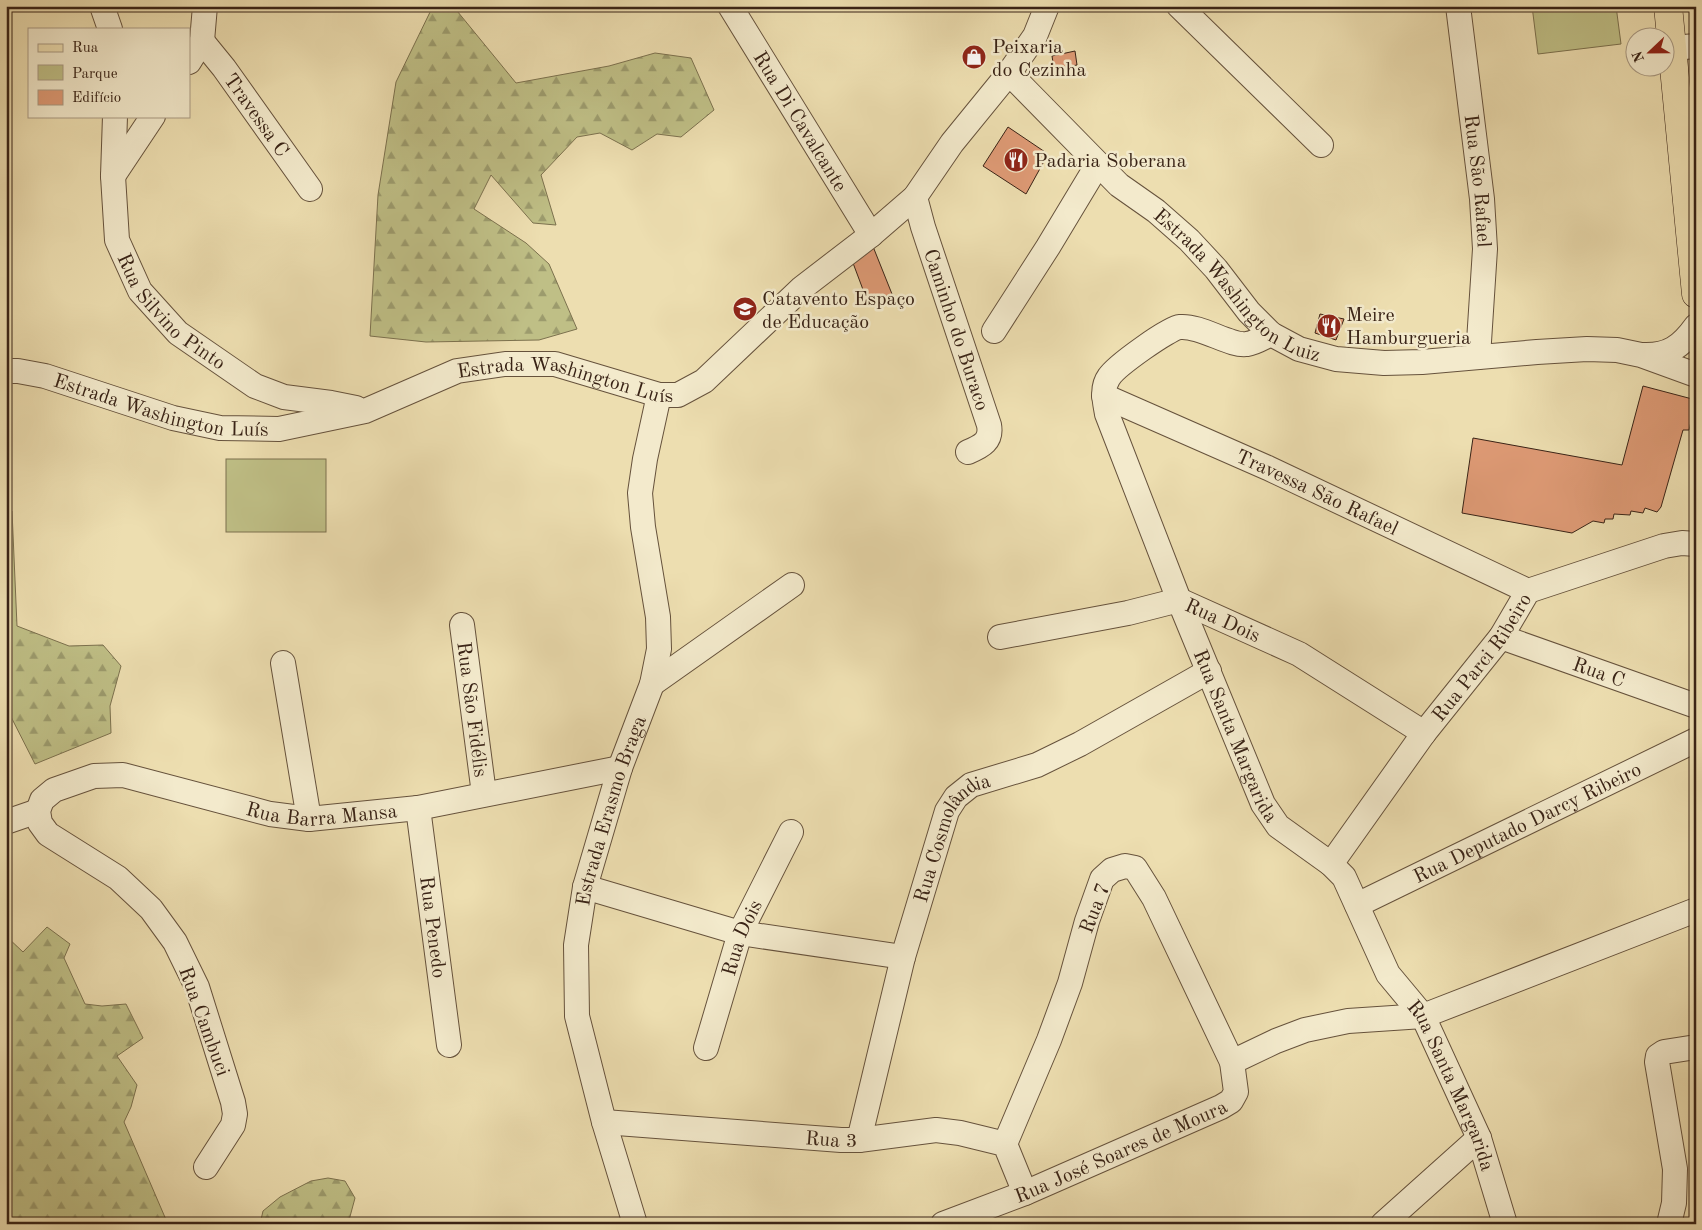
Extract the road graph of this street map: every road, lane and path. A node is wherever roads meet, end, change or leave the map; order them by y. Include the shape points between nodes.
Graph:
1 (102, 6) edge
2 (205, 6) edge
3 (730, 6) edge
4 (1048, 6) edge
5 (1179, 6) edge
6 (1458, 6) edge
7 (1668, 6) edge
8 (110, 28) edge
9 (202, 41) junction
10 (1684, 47) edge
11 (190, 60) edge
12 (1009, 73) junction
13 (115, 118) edge
14 (152, 118) edge
15 (1321, 145) dead end
16 (1098, 164) junction
17 (113, 176) junction
18 (310, 189) dead end
19 (915, 197) junction
20 (871, 235) junction
21 (1696, 294) edge
22 (1696, 326) edge
23 (994, 331) dead end
24 (1271, 334) junction
25 (1641, 355) junction
26 (1478, 357) junction
27 (6, 371) edge
28 (1696, 374) edge
29 (659, 395) junction
30 (1104, 396) junction
31 (365, 410) junction
32 (968, 452) dead end
33 (1696, 544) edge
34 (792, 585) dead end
35 (1528, 591) junction
36 (1179, 600) junction
37 (462, 625) dead end
38 (1000, 637) dead end
39 (1501, 637) junction
40 (283, 662) dead end
41 (1209, 670) junction
42 (652, 684) junction
43 (1696, 706) edge
44 (1424, 732) junction
45 (1696, 740) edge
46 (620, 768) junction
47 (484, 794) junction
48 (418, 808) junction
49 (38, 811) junction
50 (309, 819) junction
51 (6, 822) edge
52 (791, 832) dead end
53 (1331, 864) junction
54 (585, 886) junction
55 (1357, 905) junction
56 (1696, 910) edge
57 (740, 934) junction
58 (903, 957) junction
59 (1423, 1016) junction
60 (448, 1046) dead end
61 (1696, 1047) edge
62 (706, 1048) dead end
63 (1232, 1062) junction
64 (604, 1122) junction
65 (1478, 1138) junction
66 (859, 1140) junction
67 (1005, 1144) junction
68 (206, 1167) dead end
69 (1025, 1193) junction
70 (635, 1224) edge
71 (944, 1224) edge
72 (1383, 1224) edge
73 (1505, 1224) edge
74 (1669, 1224) edge

1 - 8 street
2 - 9 street
3 - 20 street, Rua Di Cavalcante
4 - 12 street, Estrada Washington Luís via 1034,36
5 - 15 street
6 - 26 street, Rua São Rafael via 1482,199 1485,249
7 - 10 main road
9 - 11 street
9 - 18 street, Travessa C
10 - 21 main road
12 - 16 street, Estrada Washington Luiz
12 - 19 street, Estrada Washington Luís via 952,143
13 - 17 street, Rua Silvino Pinto
14 - 17 street
16 - 23 street
16 - 24 street, Estrada Washington Luiz via 1119,185 1189,240
17 - 31 street, Rua Silvino Pinto via 117,240 140,291 178,334 255,386 284,397
19 - 20 street, Estrada Washington Luís
19 - 32 street, Caminho do Buraco via 989,425 989,438
20 - 29 street, Estrada Washington Luís via 802,288 704,381 678,395
22 - 25 street, Estrada Washington Luiz via 1686,340 1672,350 1657,356
24 - 26 street, Estrada Washington Luiz via 1299,349 1336,359 1384,363
24 - 30 street via 1246,344 1188,327 1176,328 1132,356 1109,377
25 - 26 street, Estrada Washington Luiz via 1587,349
25 - 28 street, Estrada Washington Luiz
27 - 31 street, Estrada Washington Luís via 45,376 173,418 220,428 279,429
29 - 31 street, Estrada Washington Luís via 555,364 505,364 457,371
29 - 42 street, Estrada Erasmo Braga via 640,492 658,616 659,649
30 - 35 street, Travessa São Rafael via 1268,468
30 - 36 street, Rua Santa Margarida via 1107,414
33 - 35 street, Rua Parci Ribeiro via 1664,546
34 - 42 street
35 - 39 street, Rua Parci Ribeiro
36 - 38 street, Rua Dois
36 - 41 street, Rua Santa Margarida
36 - 44 street, Rua Dois via 1299,654
37 - 47 street, Rua São Fidélis
39 - 43 street, Rua C
39 - 44 street, Rua Parci Ribeiro
40 - 50 street
41 - 53 street, Rua Santa Margarida via 1263,804 1278,826
41 - 58 street, Rua Cosmolândia via 1072,748 1037,765 971,785 956,797 947,811
42 - 46 street, Estrada Erasmo Braga
44 - 53 street, Rua Parci Ribeiro
45 - 55 street, Rua Deputado Darcy Ribeiro
46 - 47 street, Rua Barra Mansa
46 - 54 street, Estrada Erasmo Braga
47 - 48 street, Rua Barra Mansa
48 - 50 street, Rua Barra Mansa
48 - 60 street, Rua Penedo
49 - 50 street, Rua Barra Mansa via 42,800 54,790 94,776 123,775 270,814
49 - 51 street
49 - 68 street, Rua Cambuci via 40,823 48,834 118,878 151,909 175,942 197,986 235,1114 233,1125
52 - 57 street, Rua Dois
53 - 55 street, Rua Santa Margarida via 1344,877
54 - 57 street
54 - 64 street, Estrada Erasmo Braga via 576,945 577,1016
55 - 59 street, Rua Santa Margarida via 1388,974
56 - 59 street
57 - 58 street
57 - 62 street, Rua Dois
58 - 66 street, Rua Cosmolândia
59 - 63 street via 1348,1021 1305,1030
59 - 65 street, Rua Santa Margarida
61 - 74 street via 1664,1052 1658,1056 1675,1169 1674,1203
63 - 67 street, Rua 7 via 1154,898 1135,868 1125,866 1112,870 1102,879 1050,1040
63 - 69 street, Rua José Soares de Moura via 1236,1092 1231,1101
64 - 66 street, Rua 3
64 - 70 street, Estrada Erasmo Braga
65 - 72 street
65 - 73 street, Rua Santa Margarida
66 - 67 street, Rua 3 via 936,1130 960,1132
67 - 69 street
69 - 71 street, Rua José Soares de Moura

